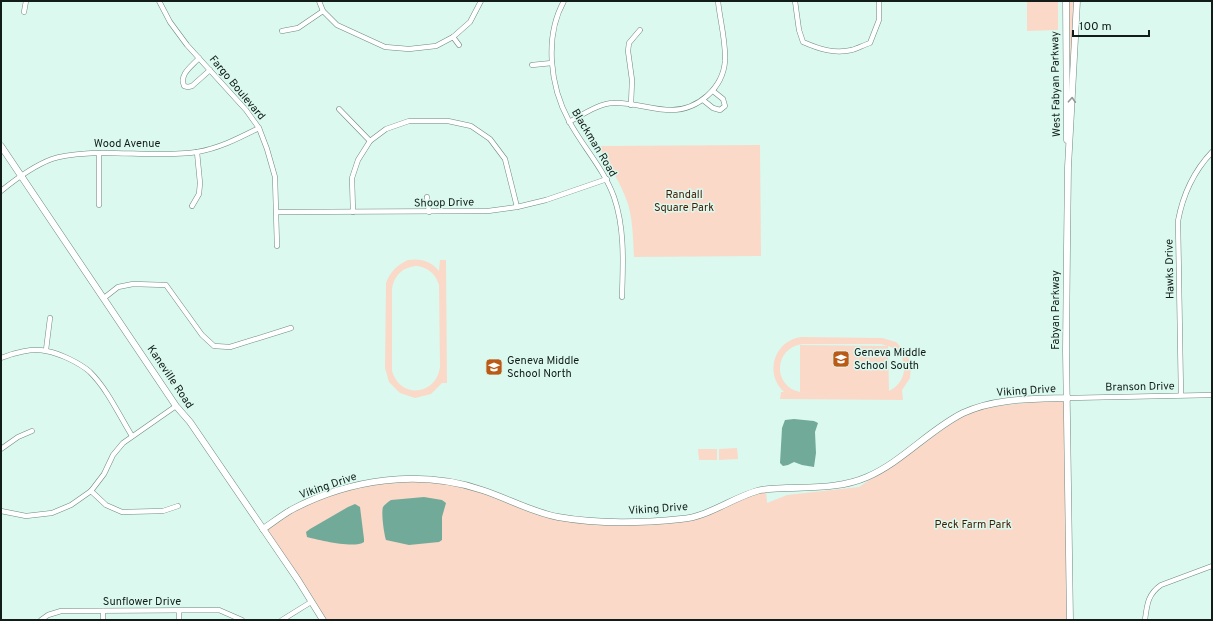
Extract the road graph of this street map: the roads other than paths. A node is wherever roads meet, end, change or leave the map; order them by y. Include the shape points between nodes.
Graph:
1 (26, 1) edge
2 (159, 1) edge
3 (319, 1) edge
4 (481, 1) edge
5 (564, 1) edge
6 (718, 1) edge
7 (795, 1) edge
8 (878, 1) edge
9 (1066, 1) edge
10 (1077, 1) edge
11 (323, 11) junction
12 (24, 12) dead end
13 (640, 30) dead end
14 (282, 31) dead end
15 (453, 37) junction
16 (459, 45) dead end
17 (200, 58) junction
18 (552, 63) junction
19 (532, 64) dead end
20 (210, 70) junction
21 (714, 91) junction
22 (703, 100) junction
23 (631, 105) junction
24 (339, 108) dead end
25 (569, 122) junction
26 (259, 128) junction
27 (370, 141) junction
28 (1, 146) edge
29 (197, 152) junction
30 (1212, 152) edge
31 (99, 153) junction
32 (1068, 167) junction
33 (21, 175) junction
34 (607, 179) junction
35 (1, 191) edge
36 (428, 197) dead end
37 (99, 205) dead end
38 (192, 206) dead end
39 (517, 207) junction
40 (277, 212) junction
41 (353, 212) junction
42 (429, 212) junction
43 (277, 246) dead end
44 (622, 297) dead end
45 (104, 298) junction
46 (50, 318) dead end
47 (291, 328) dead end
48 (46, 350) junction
49 (1, 358) edge
50 (1181, 395) junction
51 (1212, 395) edge
52 (1068, 398) junction
53 (176, 406) junction
54 (32, 431) dead end
55 (132, 436) junction
56 (1, 449) edge
57 (91, 491) junction
58 (178, 506) dead end
59 (1, 511) edge
60 (263, 529) junction
61 (1212, 566) edge
62 (311, 602) junction
63 (103, 611) junction
64 (179, 611) junction
65 (41, 620) edge
66 (103, 620) edge
67 (179, 620) edge
68 (242, 620) edge
69 (282, 620) edge
70 (323, 620) edge
71 (1070, 620) edge
72 (1145, 620) edge

1 - 12 street
2 - 17 street, Fargo Boulevard via 170,22
3 - 11 street
4 - 15 street via 470,22
5 - 18 street, Blackman Road via 559,9 552,37
6 - 21 street via 725,63
7 - 8 street via 803,42 829,51 853,50 870,44 878,20
9 - 32 main road, West Fabyan Parkway
32 -> 10 main road, Fabyan Parkway
11 - 14 street via 298,28
11 - 15 street via 337,25 385,47 409,49 436,46
13 - 23 street via 629,43 628,51 632,80
15 - 16 street
17 - 20 street, Fargo Boulevard
17 - 20 street via 184,75 184,86 192,86
18 - 19 street
18 - 25 street, Blackman Road via 557,95
20 - 26 street, Fargo Boulevard
21 - 22 street
21 - 22 street via 723,99 725,106 720,110
22 - 23 street via 672,110
23 - 25 street via 613,103 593,109
24 - 27 street
25 - 34 street, Blackman Road
26 - 29 street, Wood Avenue via 223,146
26 - 40 street, Fargo Boulevard via 275,177
27 - 39 street via 386,129 409,121 448,121 472,126 490,139 505,159
27 - 41 street via 358,160 352,178
28 - 33 main road, Kaneville Road
29 - 31 street, Wood Avenue
29 - 38 street via 199,194
30 - 50 street, Hawks Drive via 1190,181 1178,221
31 - 33 street, Wood Avenue via 59,156
31 - 37 street
32 - 52 main road, Fabyan Parkway
33 - 35 street, Wood Avenue
33 - 45 main road, Kaneville Road
34 - 39 street, Shoop Drive
34 - 44 street, Blackman Road via 619,212 622,231
36 - 42 street
39 - 42 street, Shoop Drive via 488,211
40 - 41 street, Shoop Drive
40 - 43 street, Fargo Boulevard
41 - 42 street, Shoop Drive
45 - 47 street via 118,287 133,284 166,285 202,335 214,346 230,347
45 - 53 main road, Kaneville Road
46 - 48 street
48 - 49 street
48 - 55 street via 74,360 89,372 108,396
50 - 51 street, Branson Drive
50 - 52 street, Branson Drive
52 - 60 main road, Viking Drive via 1006,401 975,408 950,421 868,477 831,486 760,490 684,519 607,522 556,517 535,512 482,490 447,481 407,479 372,482 318,498 290,511
52 - 71 main road, Fabyan Parkway
53 - 55 street
53 - 60 main road, Kaneville Road via 190,422
54 - 56 street
55 - 57 street via 113,455 104,474
57 - 58 street via 106,505 122,512 163,511
57 - 59 street via 71,505 52,513 26,516
60 - 62 main road, Kaneville Road
61 - 72 street via 1154,590 1147,606
62 - 69 street
62 - 70 main road, Kaneville Road
63 - 64 street, Sunflower Drive
63 - 65 street, Sunflower Drive via 61,611
63 - 66 street
64 - 67 street
64 - 68 street, Sunflower Drive via 219,610

